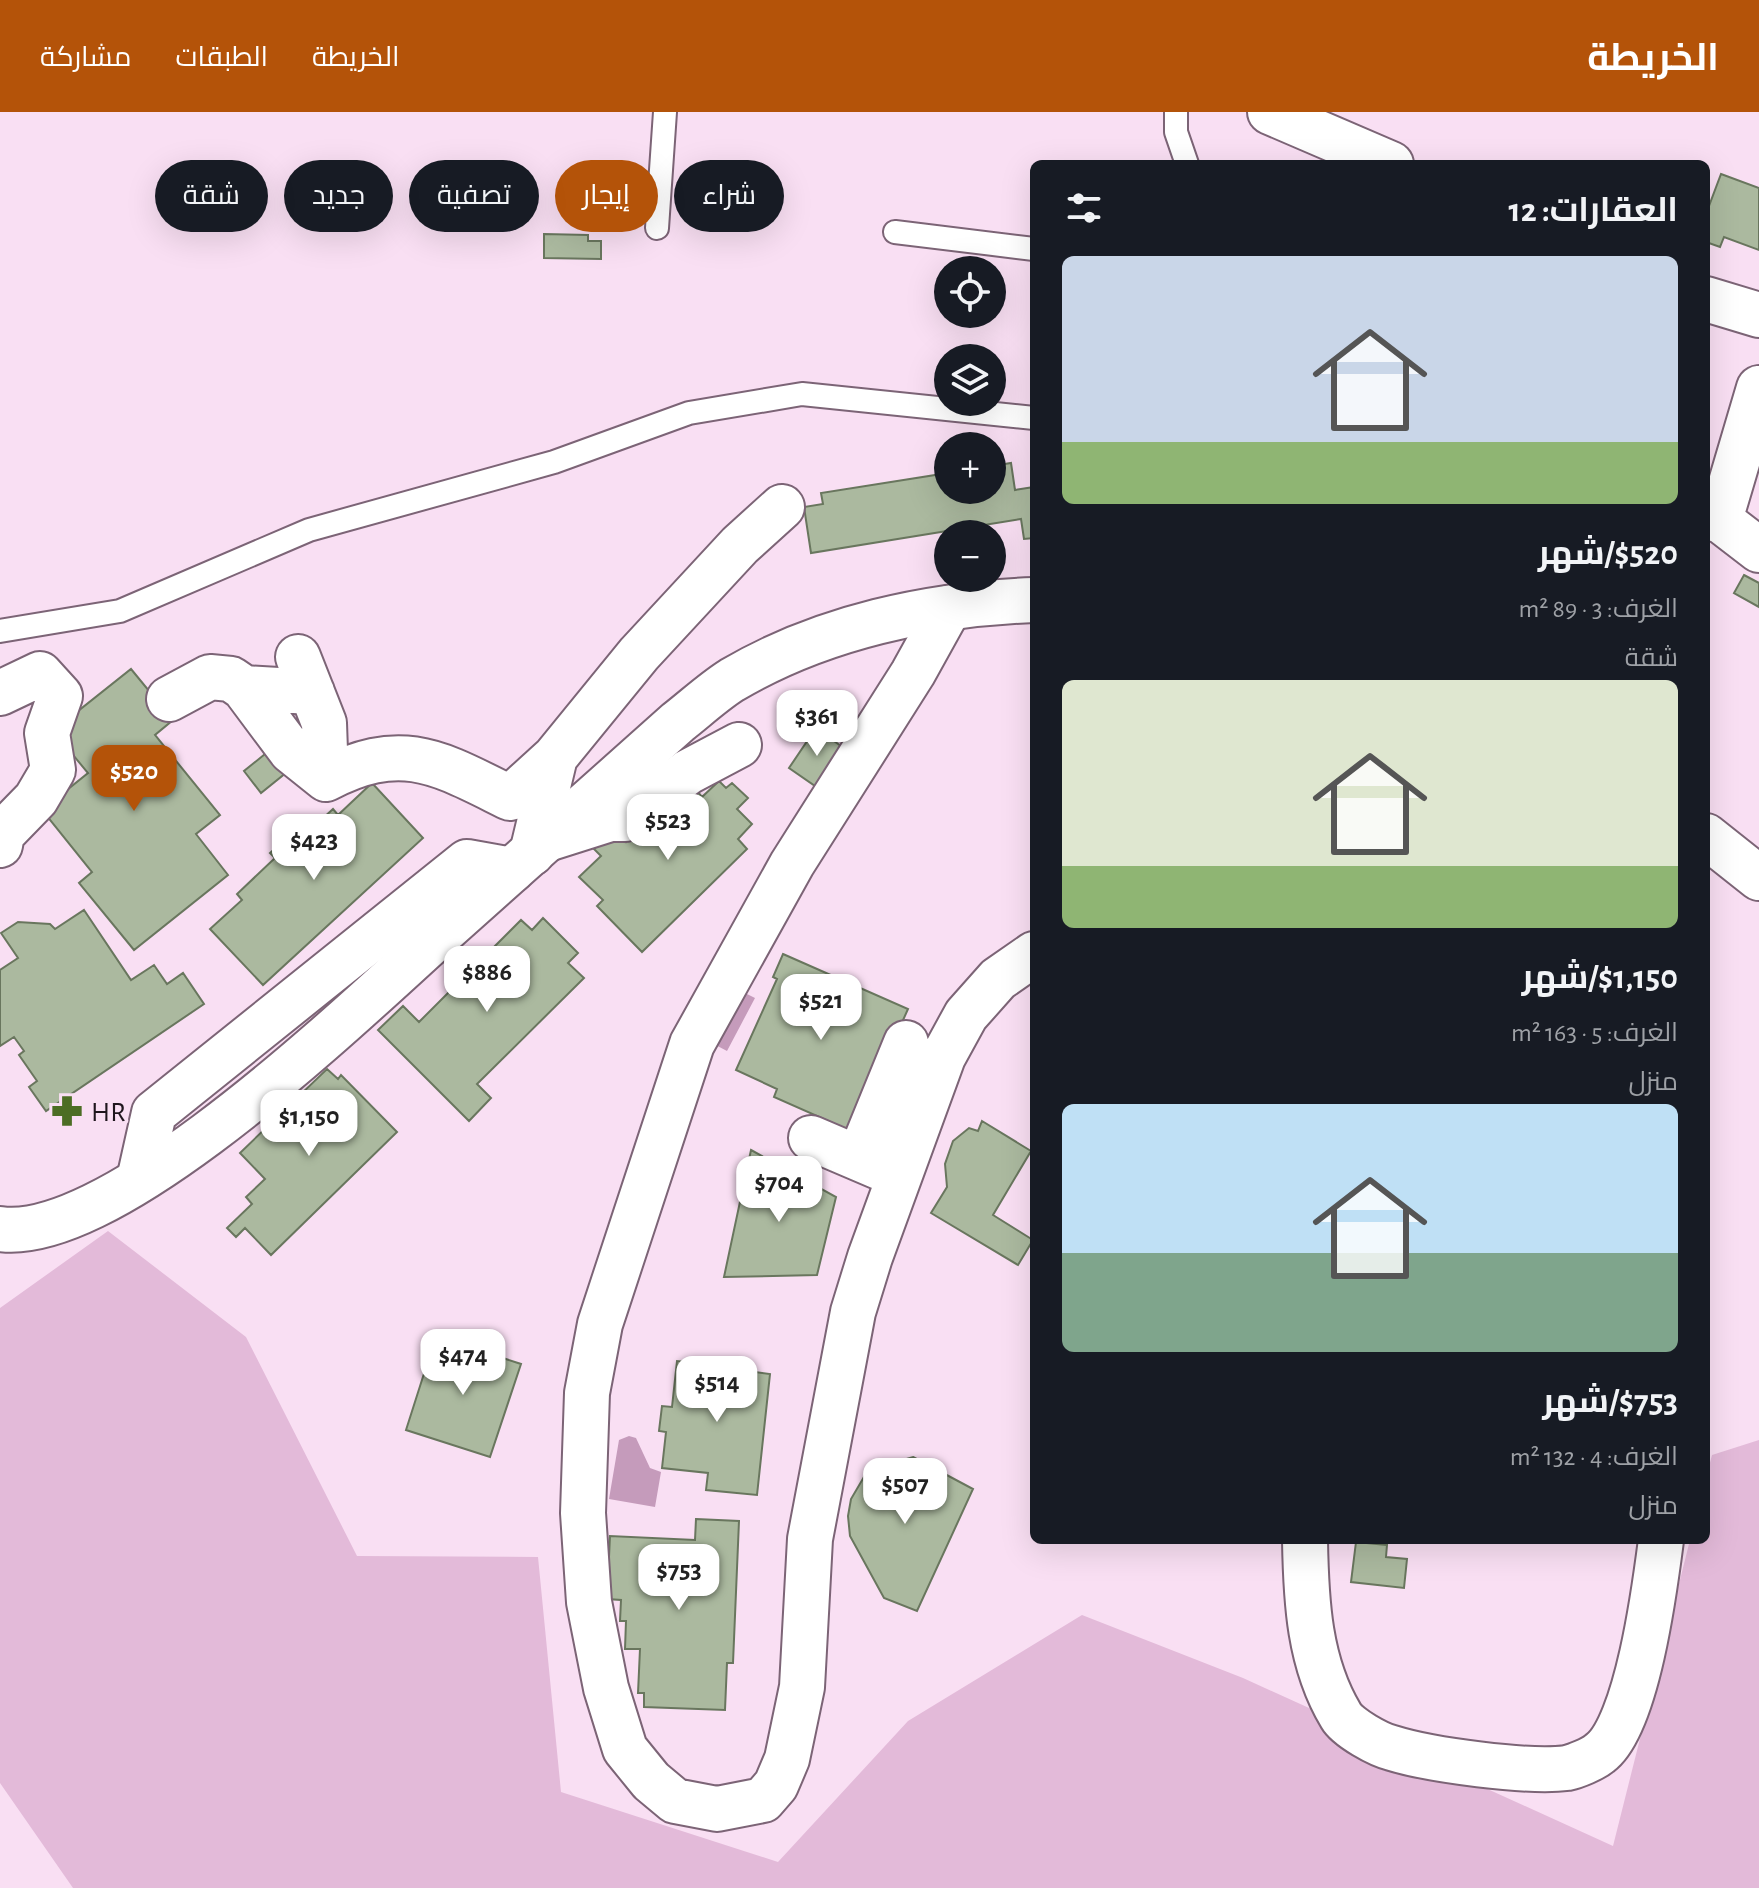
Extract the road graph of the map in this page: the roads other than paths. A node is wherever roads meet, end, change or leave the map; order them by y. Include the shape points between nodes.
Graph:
1 (665, 112) edge
2 (1176, 112) edge
3 (1270, 112) edge
4 (1186, 160) edge
5 (1382, 160) edge
6 (658, 214) edge
7 (895, 232) dead end
8 (1030, 249) edge
9 (1710, 300) edge
10 (1759, 315) edge
11 (1759, 388) edge
12 (1030, 418) edge
13 (782, 507) dead end
14 (1713, 519) edge
15 (1759, 550) edge
16 (1030, 600) edge
17 (949, 608) junction
18 (0, 631) edge
19 (244, 688) junction
20 (0, 693) edge
21 (169, 699) dead end
22 (739, 745) dead end
23 (555, 757) junction
24 (326, 779) junction
25 (1710, 839) edge
26 (0, 845) edge
27 (530, 854) junction
28 (1759, 878) edge
29 (1030, 957) edge
30 (906, 1043) dead end
31 (811, 1138) dead end
32 (859, 1158) junction
33 (899, 1176) junction
34 (7, 1235) edge
35 (1305, 1544) edge
36 (1660, 1544) edge

1 - 6 lane
2 - 4 lane
3 - 5 street
7 - 8 lane
9 - 10 street
11 - 14 street
12 - 18 lane via 802,394 689,413 554,462 309,530 120,611
13 - 23 street via 639,654
14 - 15 street
16 - 17 street
17 - 27 street via 828,636 729,682
17 - 33 street via 792,864 692,1044 600,1324 587,1393 583,1513 589,1602 625,1749 675,1801 717,1809 763,1800 787,1759 802,1687 810,1539 841,1374 853,1312
19 - 21 street via 231,679 210,677
19 - 24 street via 291,751
19 - 24 street via 305,675 324,723
20 - 26 street via 40,674 60,696 47,733 53,770 36,799 2,834
22 - 27 street via 688,772 625,819 610,819
23 - 24 street via 510,798 430,760 388,757 356,764
23 - 27 street
25 - 28 street
27 - 34 street via 261,1095 139,1180 87,1209
29 - 33 street via 998,979 966,1015 943,1057
30 - 32 street
31 - 32 street
32 - 33 street
35 - 36 street via 1306,1607 1321,1675 1343,1720 1390,1748 1509,1767 1569,1768 1601,1753 1621,1725 1651,1617

